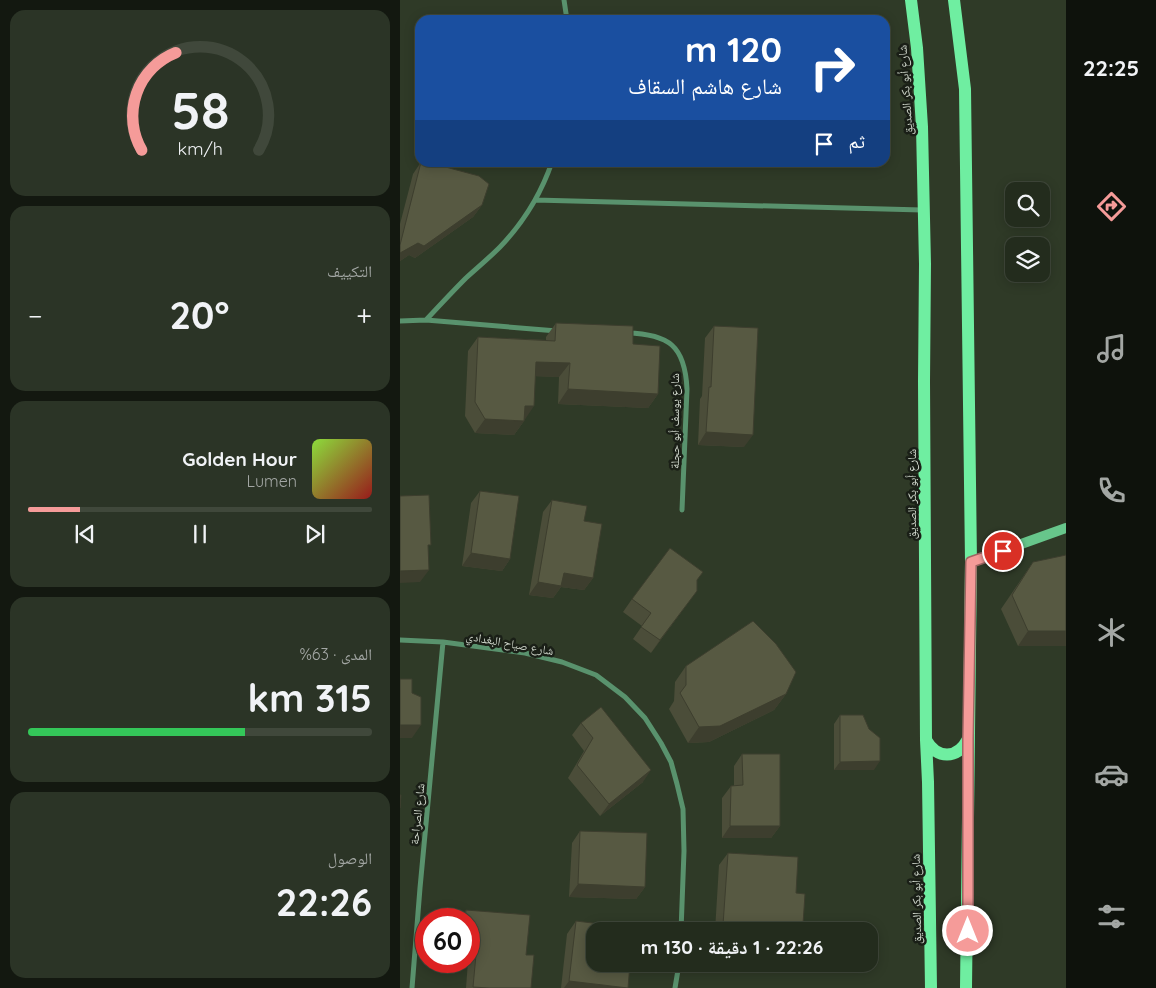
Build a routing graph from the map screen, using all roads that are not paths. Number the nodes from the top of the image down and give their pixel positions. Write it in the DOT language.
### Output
graph roads {
  1 [pos="564,0"];
  2 [pos="910,0"];
  3 [pos="954,0"];
  4 [pos="566,15"];
  5 [pos="550,167"];
  6 [pos="535,200"];
  7 [pos="924,210"];
  8 [pos="426,320"];
  9 [pos="400,321"];
  10 [pos="559,331"];
  11 [pos="617,333"];
  12 [pos="682,510"];
  13 [pos="1066,528"];
  14 [pos="971,562"];
  15 [pos="400,640"];
  16 [pos="443,642"];
  17 [pos="968,739"];
  18 [pos="926,740"];
  19 [pos="681,922"];
  20 [pos="678,972"];
  21 [pos="412,988"];
  22 [pos="675,988"];
  23 [pos="931,988"];
  24 [pos="966,988"];
  1 -- 4 [label="street"];
  2 -- 7 [label="main road, شارع أبو بكر الصديق"];
  3 -- 14 [label="main road"];
  5 -- 6 [label="street"];
  6 -- 7 [label="street"];
  6 -- 8 [label="street"];
  7 -- 18 [label="main road, شارع أبو بكر الصديق"];
  8 -- 9 [label="street"];
  8 -- 10 [label="street"];
  11 -- 12 [label="street, شارع يوسف أبو حجلة"];
  13 -- 14 [label="street"];
  14 -- 17 [label="main road"];
  15 -- 16 [label="street, شارع صياح البغدادي"];
  16 -- 19 [label="street, شارع صياح البغدادي"];
  16 -- 21 [label="street, شارع الصراحة"];
  17 -- 18 [label="main road"];
  17 -- 24 [label="main road"];
  18 -- 23 [label="main road, شارع أبو بكر الصديق"];
  20 -- 22 [label="street"];
}
